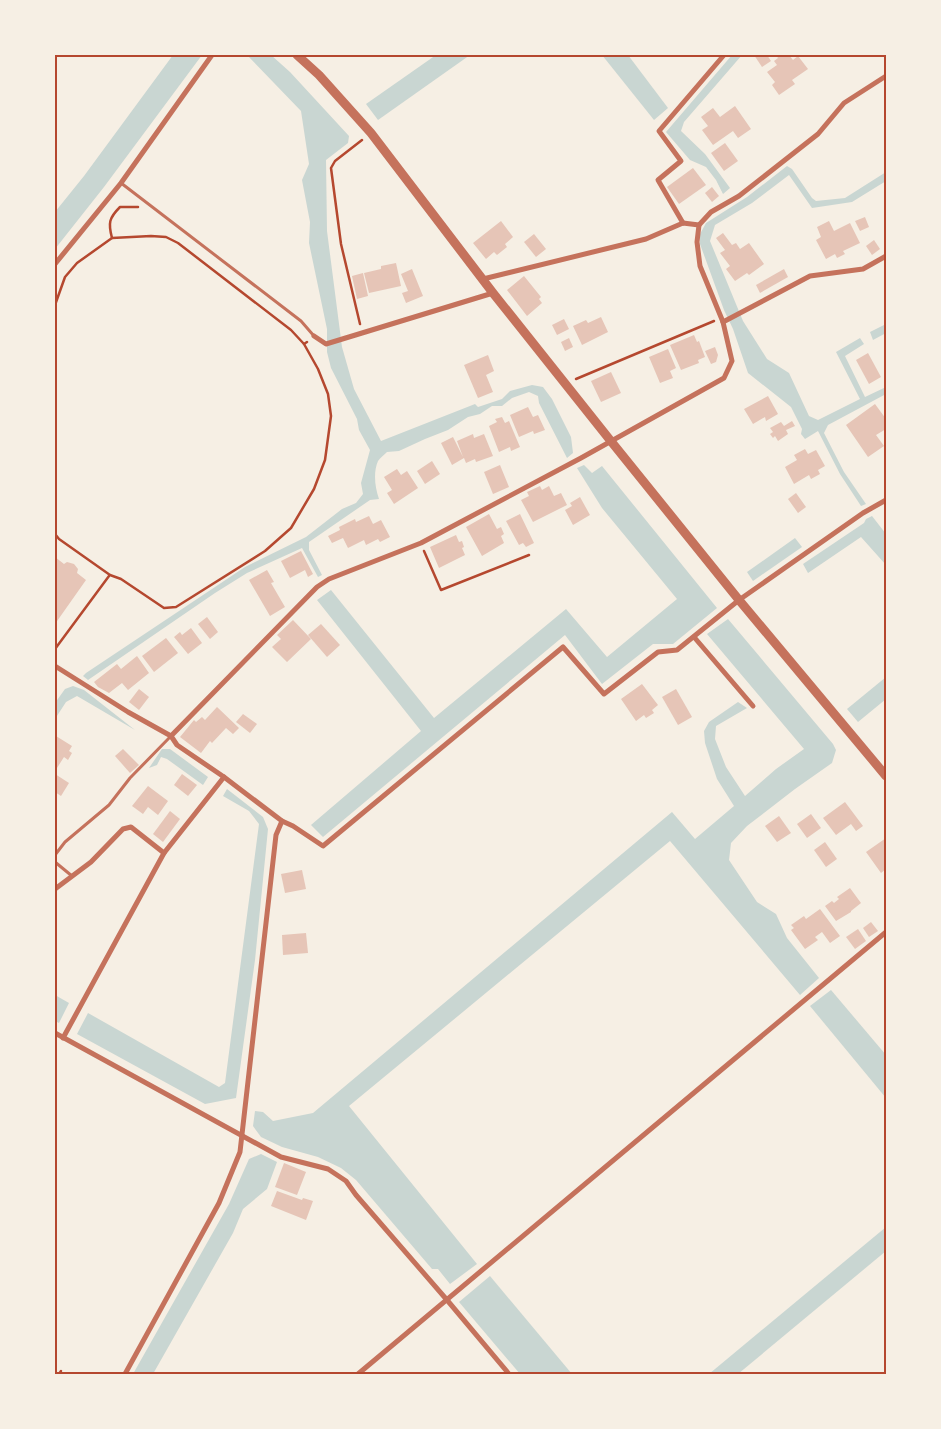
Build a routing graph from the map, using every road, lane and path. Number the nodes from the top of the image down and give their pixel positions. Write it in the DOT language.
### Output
graph roads {
  1 [pos="212,55"];
  2 [pos="297,55"];
  3 [pos="724,55"];
  4 [pos="886,76"];
  5 [pos="371,133"];
  6 [pos="121,183"];
  7 [pos="145,202"];
  8 [pos="683,223"];
  9 [pos="699,224"];
  10 [pos="112,238"];
  11 [pos="886,256"];
  12 [pos="55,264"];
  13 [pos="483,279"];
  14 [pos="493,293"];
  15 [pos="55,305"];
  16 [pos="725,321"];
  17 [pos="362,333"];
  18 [pos="314,336"];
  19 [pos="304,344"];
  20 [pos="565,384"];
  21 [pos="610,440"];
  22 [pos="886,500"];
  23 [pos="55,534"];
  24 [pos="59,539"];
  25 [pos="421,543"];
  26 [pos="55,544"];
  27 [pos="528,555"];
  28 [pos="110,576"];
  29 [pos="739,600"];
  30 [pos="694,637"];
  31 [pos="55,649"];
  32 [pos="55,666"];
  33 [pos="753,706"];
  34 [pos="171,736"];
  35 [pos="886,776"];
  36 [pos="224,778"];
  37 [pos="282,821"];
  38 [pos="164,853"];
  39 [pos="55,855"];
  40 [pos="55,862"];
  41 [pos="72,876"];
  42 [pos="55,889"];
  43 [pos="886,932"];
  44 [pos="55,1033"];
  45 [pos="63,1038"];
  46 [pos="243,1136"];
  47 [pos="447,1300"];
  48 [pos="125,1374"];
  49 [pos="358,1374"];
  50 [pos="509,1374"];
  1 -- 6 [label="street"];
  2 -- 5 [label="street"];
  3 -- 8 [label="street"];
  4 -- 9 [label="street"];
  5 -- 13 [label="street"];
  5 -- 17 [label="path"];
  6 -- 7 [label="lane"];
  6 -- 12 [label="street"];
  7 -- 10 [label="path"];
  7 -- 18 [label="lane"];
  8 -- 9 [label="street"];
  8 -- 13 [label="street"];
  9 -- 16 [label="street"];
  10 -- 15 [label="path"];
  10 -- 19 [label="path"];
  11 -- 16 [label="street"];
  13 -- 14 [label="street"];
  14 -- 17 [label="street"];
  14 -- 20 [label="street"];
  16 -- 20 [label="path"];
  16 -- 21 [label="street"];
  17 -- 18 [label="street"];
  18 -- 19 [label="path"];
  19 -- 28 [label="path"];
  20 -- 21 [label="street"];
  21 -- 25 [label="street"];
  21 -- 29 [label="street"];
  22 -- 29 [label="street"];
  23 -- 24 [label="path"];
  24 -- 26 [label="path"];
  24 -- 28 [label="path"];
  25 -- 27 [label="path"];
  25 -- 34 [label="street"];
  28 -- 31 [label="path"];
  29 -- 30 [label="street"];
  29 -- 35 [label="street"];
  30 -- 33 [label="street"];
  30 -- 37 [label="street"];
  32 -- 34 [label="street"];
  34 -- 36 [label="street"];
  34 -- 39 [label="lane"];
  36 -- 37 [label="street"];
  36 -- 38 [label="street"];
  37 -- 46 [label="street"];
  38 -- 41 [label="street"];
  38 -- 45 [label="street"];
  40 -- 41 [label="lane"];
  41 -- 42 [label="street"];
  43 -- 47 [label="street"];
  44 -- 45 [label="street"];
  45 -- 46 [label="street"];
  46 -- 47 [label="street"];
  46 -- 48 [label="street"];
  47 -- 49 [label="street"];
  47 -- 50 [label="street"];
}
